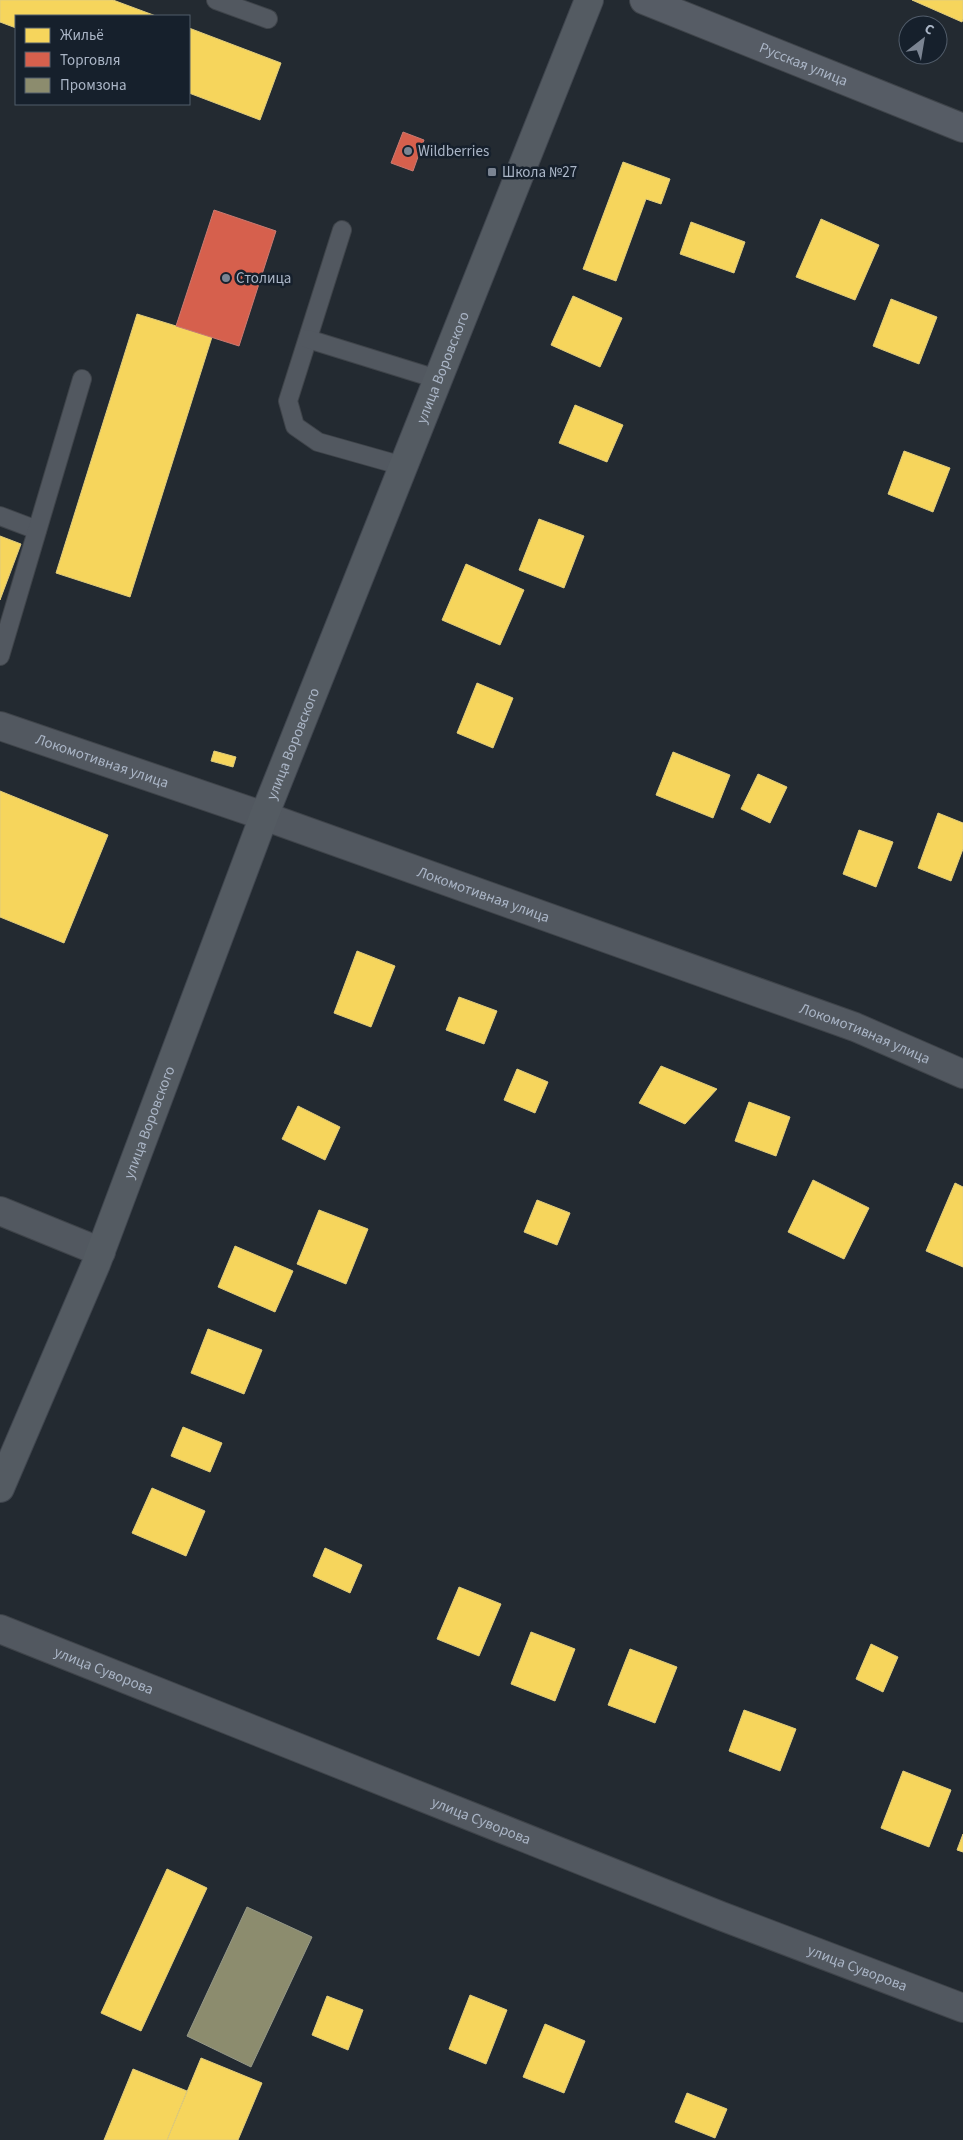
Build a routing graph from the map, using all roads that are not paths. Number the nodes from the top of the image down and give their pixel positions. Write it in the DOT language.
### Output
graph roads {
  1 [pos="216,0"];
  2 [pos="589,0"];
  3 [pos="644,0"];
  4 [pos="268,19"];
  5 [pos="963,128"];
  6 [pos="342,230"];
  7 [pos="308,339"];
  8 [pos="82,379"];
  9 [pos="437,379"];
  10 [pos="403,466"];
  11 [pos="0,516"];
  12 [pos="37,530"];
  13 [pos="0,656"];
  14 [pos="0,726"];
  15 [pos="264,816"];
  16 [pos="963,1074"];
  17 [pos="0,1211"];
  18 [pos="101,1252"];
  19 [pos="0,1488"];
  20 [pos="0,1629"];
  21 [pos="963,2008"];
  1 -- 4 [label="lane"];
  2 -- 9 [label="main road, улица Воровского"];
  3 -- 5 [label="street, Русская улица"];
  6 -- 7 [label="lane"];
  7 -- 9 [label="lane"];
  7 -- 10 [label="lane"];
  8 -- 12 [label="lane"];
  9 -- 10 [label="main road, улица Воровского"];
  10 -- 15 [label="main road, улица Воровского"];
  11 -- 12 [label="lane"];
  12 -- 13 [label="lane"];
  14 -- 15 [label="street, Локомотивная улица"];
  15 -- 16 [label="street, Локомотивная улица"];
  15 -- 18 [label="main road, улица Воровского"];
  17 -- 18 [label="street"];
  18 -- 19 [label="main road, улица Воровского"];
  20 -- 21 [label="street, улица Суворова"];
}
